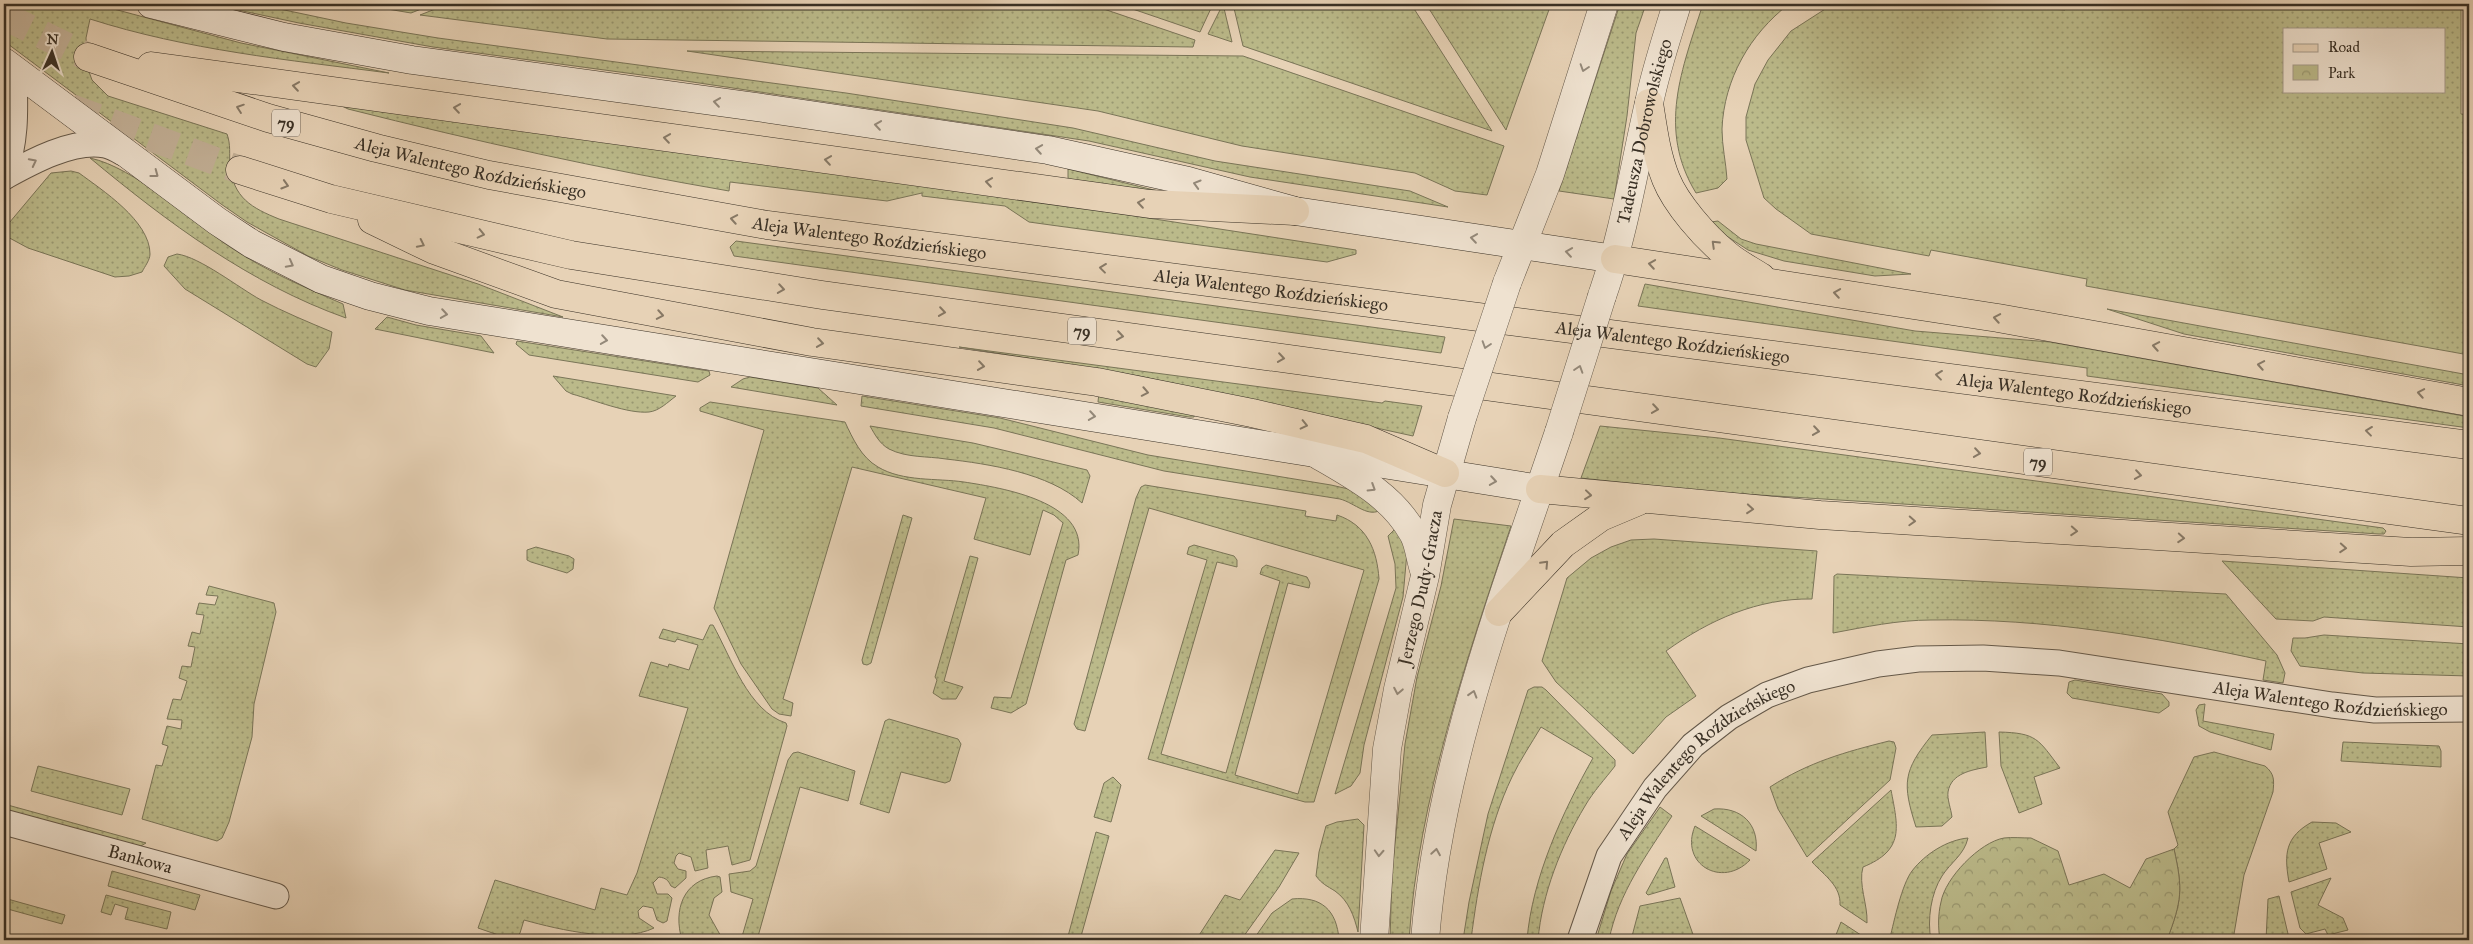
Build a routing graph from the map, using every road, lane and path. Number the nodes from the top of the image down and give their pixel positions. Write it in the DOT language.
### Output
graph roads {
  1 [pos="151,4"];
  2 [pos="1604,4"];
  3 [pos="1677,4"];
  4 [pos="9,65"];
  5 [pos="1649,103"];
  6 [pos="130,156"];
  7 [pos="240,170"];
  8 [pos="4,177"];
  9 [pos="331,199"];
  10 [pos="1295,212"];
  11 [pos="1522,245"];
  12 [pos="1615,259"];
  13 [pos="1769,282"];
  14 [pos="2469,402"];
  15 [pos="2469,445"];
  16 [pos="1315,453"];
  17 [pos="1445,473"];
  18 [pos="1540,489"];
  19 [pos="1641,500"];
  20 [pos="2469,521"];
  21 [pos="2469,551"];
  22 [pos="1425,576"];
  23 [pos="1499,612"];
  24 [pos="2469,709"];
  25 [pos="4,822"];
  26 [pos="276,896"];
  27 [pos="1374,940"];
  28 [pos="1425,940"];
  29 [pos="1580,940"];
  10 -- 1 [label="main road, one-way"];
  2 -- 11 [label="main road, one-way"];
  3 -- 5 [label="main road, Tadeusza Dobrowolskiego"];
  4 -- 6 [label="main road"];
  4 -- 8 [label="street"];
  5 -- 12 [label="main road, Tadeusza Dobrowolskiego"];
  13 -- 5 [label="main road, one-way"];
  8 -- 6 [label="street, one-way"];
  6 -- 16 [label="main road, one-way"];
  7 -- 9 [label="main road, 79, one-way"];
  9 -- 17 [label="main road, one-way"];
  9 -- 20 [label="main road, 79, one-way"];
  11 -- 10 [label="main road, one-way"];
  10 -- 15 [label="main road, Aleja Walentego Roździeńskiego / 79"];
  12 -- 11 [label="main road, one-way"];
  11 -- 17 [label="main road, Jerzego Dudy-Gracza, one-way, bridge"];
  13 -- 12 [label="main road, one-way"];
  18 -- 12 [label="main road, one-way, bridge"];
  14 -- 13 [label="main road, one-way"];
  16 -- 17 [label="main road"];
  16 -- 22 [label="main road, one-way"];
  17 -- 18 [label="main road, one-way"];
  17 -- 22 [label="main road, Jerzego Dudy-Gracza"];
  18 -- 19 [label="main road, one-way"];
  18 -- 23 [label="main road"];
  19 -- 21 [label="main road, one-way"];
  23 -- 19 [label="main road, one-way"];
  22 -- 27 [label="main road, Jerzego Dudy-Gracza, one-way"];
  28 -- 23 [label="main road, one-way"];
  24 -- 29 [label="street, Aleja Walentego Roździeńskiego"];
  25 -- 26 [label="street, Bankowa"];
}
